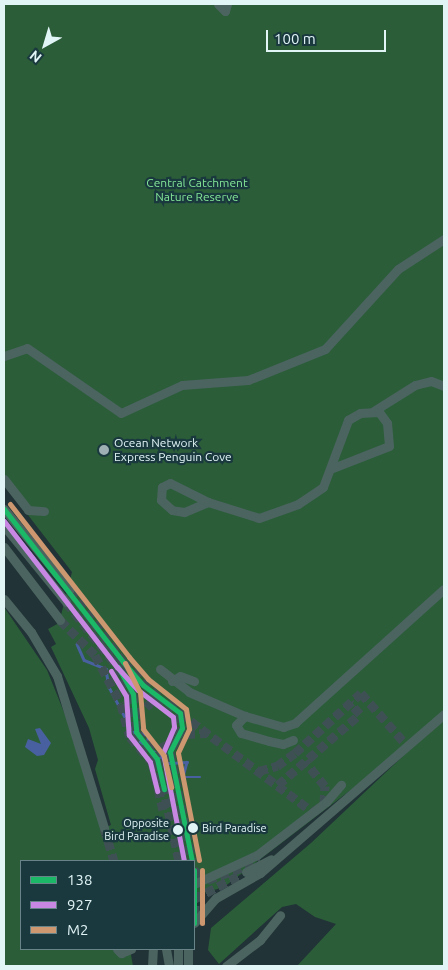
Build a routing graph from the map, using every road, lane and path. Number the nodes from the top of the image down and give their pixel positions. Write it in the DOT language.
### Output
graph roads {
  1 [pos="218,4"];
  2 [pos="226,4"];
  3 [pos="444,239"];
  4 [pos="4,356"];
  5 [pos="444,386"];
  6 [pos="372,412"];
  7 [pos="333,468"];
  8 [pos="4,479"];
  9 [pos="208,502"];
  10 [pos="4,509"];
  11 [pos="44,511"];
  12 [pos="4,526"];
  13 [pos="4,547"];
  14 [pos="444,589"];
  15 [pos="70,590"];
  16 [pos="4,599"];
  17 [pos="66,602"];
  18 [pos="60,620"];
  19 [pos="160,669"];
  20 [pos="172,681"];
  21 [pos="194,681"];
  22 [pos="444,714"];
  23 [pos="245,716"];
  24 [pos="293,740"];
  25 [pos="341,785"];
  26 [pos="104,828"];
  27 [pos="280,855"];
  28 [pos="260,860"];
  29 [pos="246,872"];
  30 [pos="195,884"];
  31 [pos="280,915"];
  32 [pos="195,920"];
  33 [pos="153,950"];
  34 [pos="166,950"];
  35 [pos="178,950"];
  36 [pos="188,950"];
  37 [pos="152,966"];
  38 [pos="169,966"];
  39 [pos="178,966"];
  40 [pos="188,966"];
  41 [pos="226,966"];
  1 -- 2 [label="street"];
  3 -- 4 [label="street"];
  5 -- 6 [label="street"];
  6 -- 7 [label="street"];
  6 -- 7 [label="street"];
  7 -- 9 [label="street"];
  8 -- 11 [label="street"];
  9 -- 9 [label="street"];
  10 -- 15 [label="street"];
  12 -- 17 [label="street"];
  13 -- 18 [label="street"];
  14 -- 23 [label="street"];
  16 -- 26 [label="street"];
  19 -- 20 [label="street"];
  20 -- 21 [label="street"];
  20 -- 23 [label="street"];
  22 -- 27 [label="street"];
  23 -- 24 [label="street"];
  25 -- 30 [label="street"];
  27 -- 28 [label="street"];
  27 -- 29 [label="street"];
  27 -- 32 [label="street"];
  31 -- 41 [label="street"];
  33 -- 37 [label="street"];
  34 -- 38 [label="street"];
  35 -- 39 [label="street"];
  36 -- 40 [label="street"];
}
